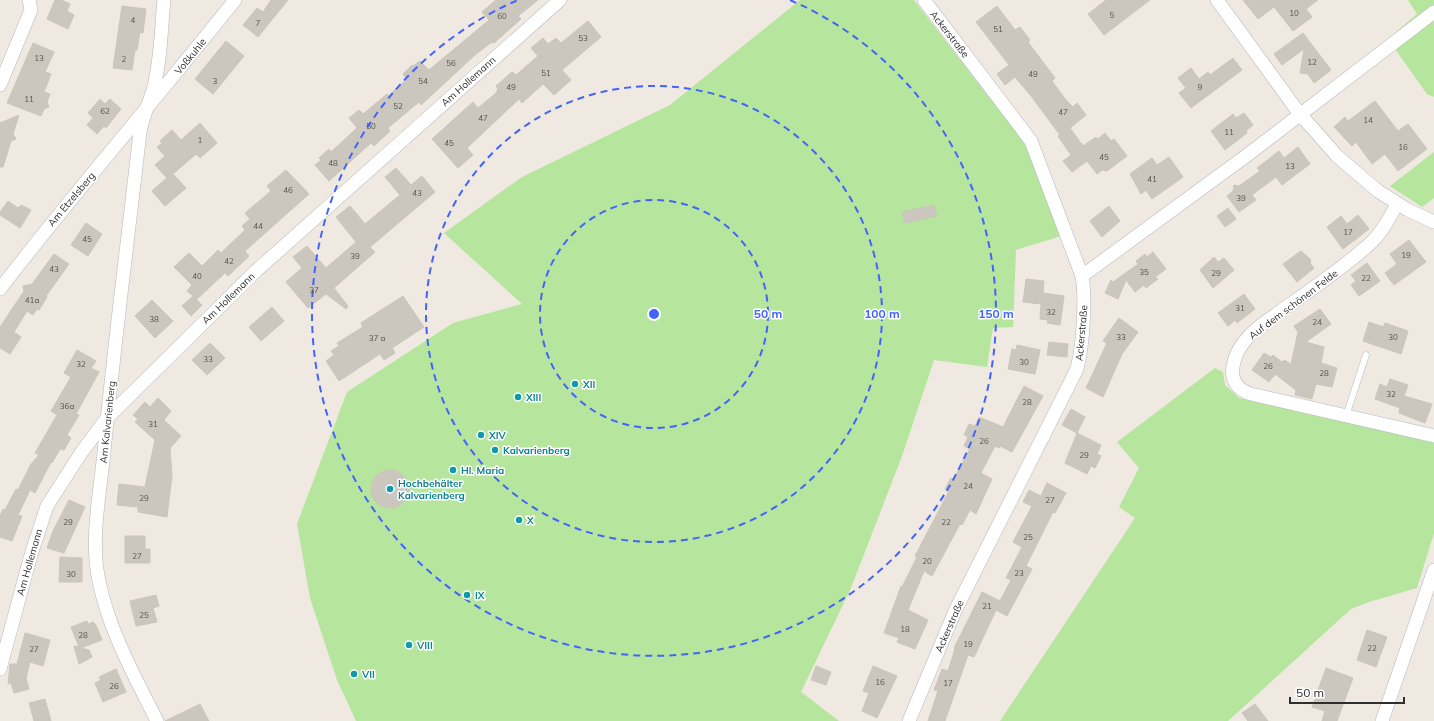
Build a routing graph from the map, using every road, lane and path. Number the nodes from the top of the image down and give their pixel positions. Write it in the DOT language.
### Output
graph roads {
  1 [pos="28,0"];
  2 [pos="164,0"];
  3 [pos="235,0"];
  4 [pos="560,0"];
  5 [pos="924,0"];
  6 [pos="1217,0"];
  7 [pos="1434,12"];
  8 [pos="0,85"];
  9 [pos="144,112"];
  10 [pos="1300,113"];
  11 [pos="1397,204"];
  12 [pos="1434,222"];
  13 [pos="1082,276"];
  14 [pos="0,289"];
  15 [pos="1366,355"];
  16 [pos="1346,416"];
  17 [pos="107,418"];
  18 [pos="1434,436"];
  19 [pos="1434,570"];
  20 [pos="0,669"];
  21 [pos="158,721"];
  22 [pos="908,721"];
  23 [pos="1382,721"];
  1 -- 8 [label="street"];
  2 -- 9 [label="street"];
  3 -- 9 [label="street, Voßkuhle"];
  4 -- 17 [label="street, Am Hollemann"];
  5 -- 13 [label="street, Ackerstraße"];
  6 -- 10 [label="street"];
  7 -- 10 [label="street"];
  9 -- 14 [label="street, Am Etzelsberg"];
  9 -- 17 [label="street, Am Kalvarienberg"];
  10 -- 11 [label="street"];
  10 -- 13 [label="street"];
  11 -- 12 [label="street"];
  11 -- 16 [label="street, Auf dem schönen Felde"];
  13 -- 22 [label="street, Ackerstraße"];
  15 -- 16 [label="lane"];
  16 -- 18 [label="street, Auf dem schönen Felde"];
  17 -- 20 [label="street, Am Hollemann"];
  17 -- 21 [label="street, Am Kalvarienberg"];
  19 -- 23 [label="street"];
}
